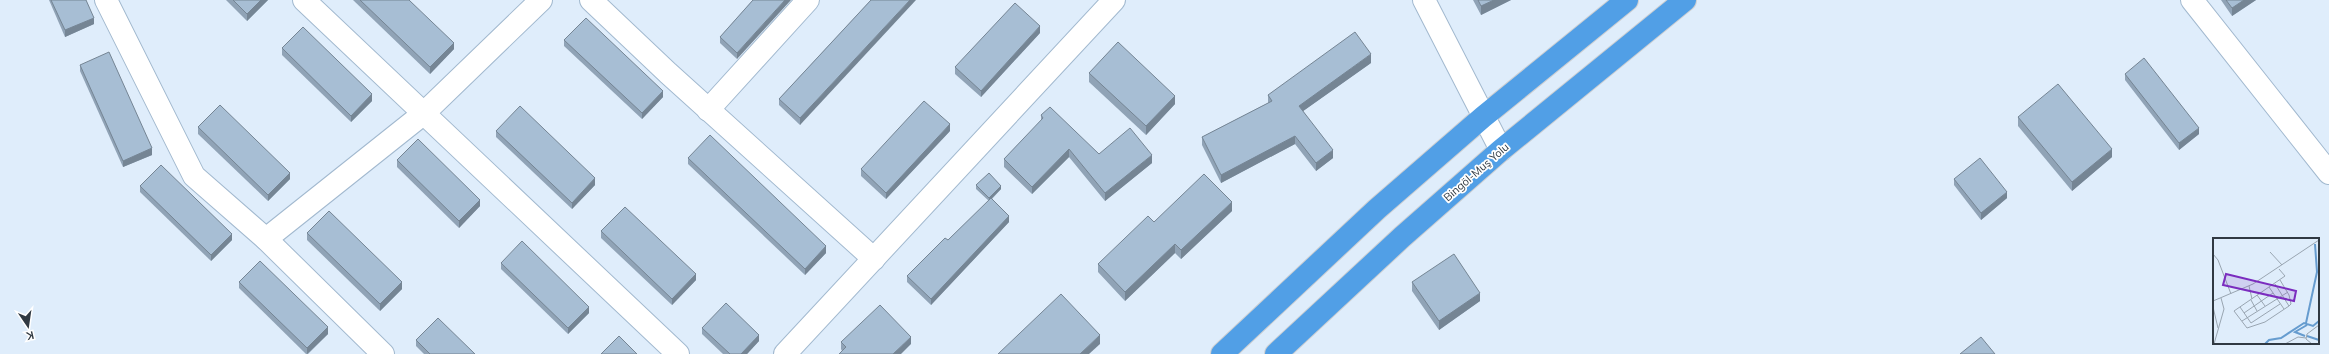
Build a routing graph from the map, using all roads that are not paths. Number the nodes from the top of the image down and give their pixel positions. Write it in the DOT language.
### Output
graph roads {
  1 [pos="106,0"];
  2 [pos="304,0"];
  3 [pos="541,0"];
  4 [pos="591,0"];
  5 [pos="808,0"];
  6 [pos="1114,0"];
  7 [pos="1424,0"];
  8 [pos="1627,0"];
  9 [pos="1685,0"];
  10 [pos="2192,0"];
  11 [pos="708,110"];
  12 [pos="423,114"];
  13 [pos="1483,117"];
  14 [pos="1501,150"];
  15 [pos="2329,173"];
  16 [pos="266,239"];
  17 [pos="874,259"];
  18 [pos="383,354"];
  19 [pos="678,354"];
  20 [pos="784,354"];
  21 [pos="1222,354"];
  22 [pos="1276,354"];
  1 -- 16 [label="street"];
  2 -- 12 [label="street"];
  3 -- 12 [label="street"];
  4 -- 11 [label="street"];
  5 -- 11 [label="street"];
  6 -- 17 [label="street"];
  7 -- 13 [label="street"];
  8 -- 13 [label="highway"];
  9 -- 14 [label="highway, Bingöl-Muş Yolu"];
  10 -- 15 [label="street"];
  11 -- 17 [label="street"];
  12 -- 16 [label="street"];
  12 -- 19 [label="street"];
  13 -- 14 [label="street"];
  13 -- 21 [label="highway"];
  14 -- 22 [label="highway, Bingöl-Muş Yolu"];
  16 -- 18 [label="street"];
  17 -- 20 [label="street"];
}
